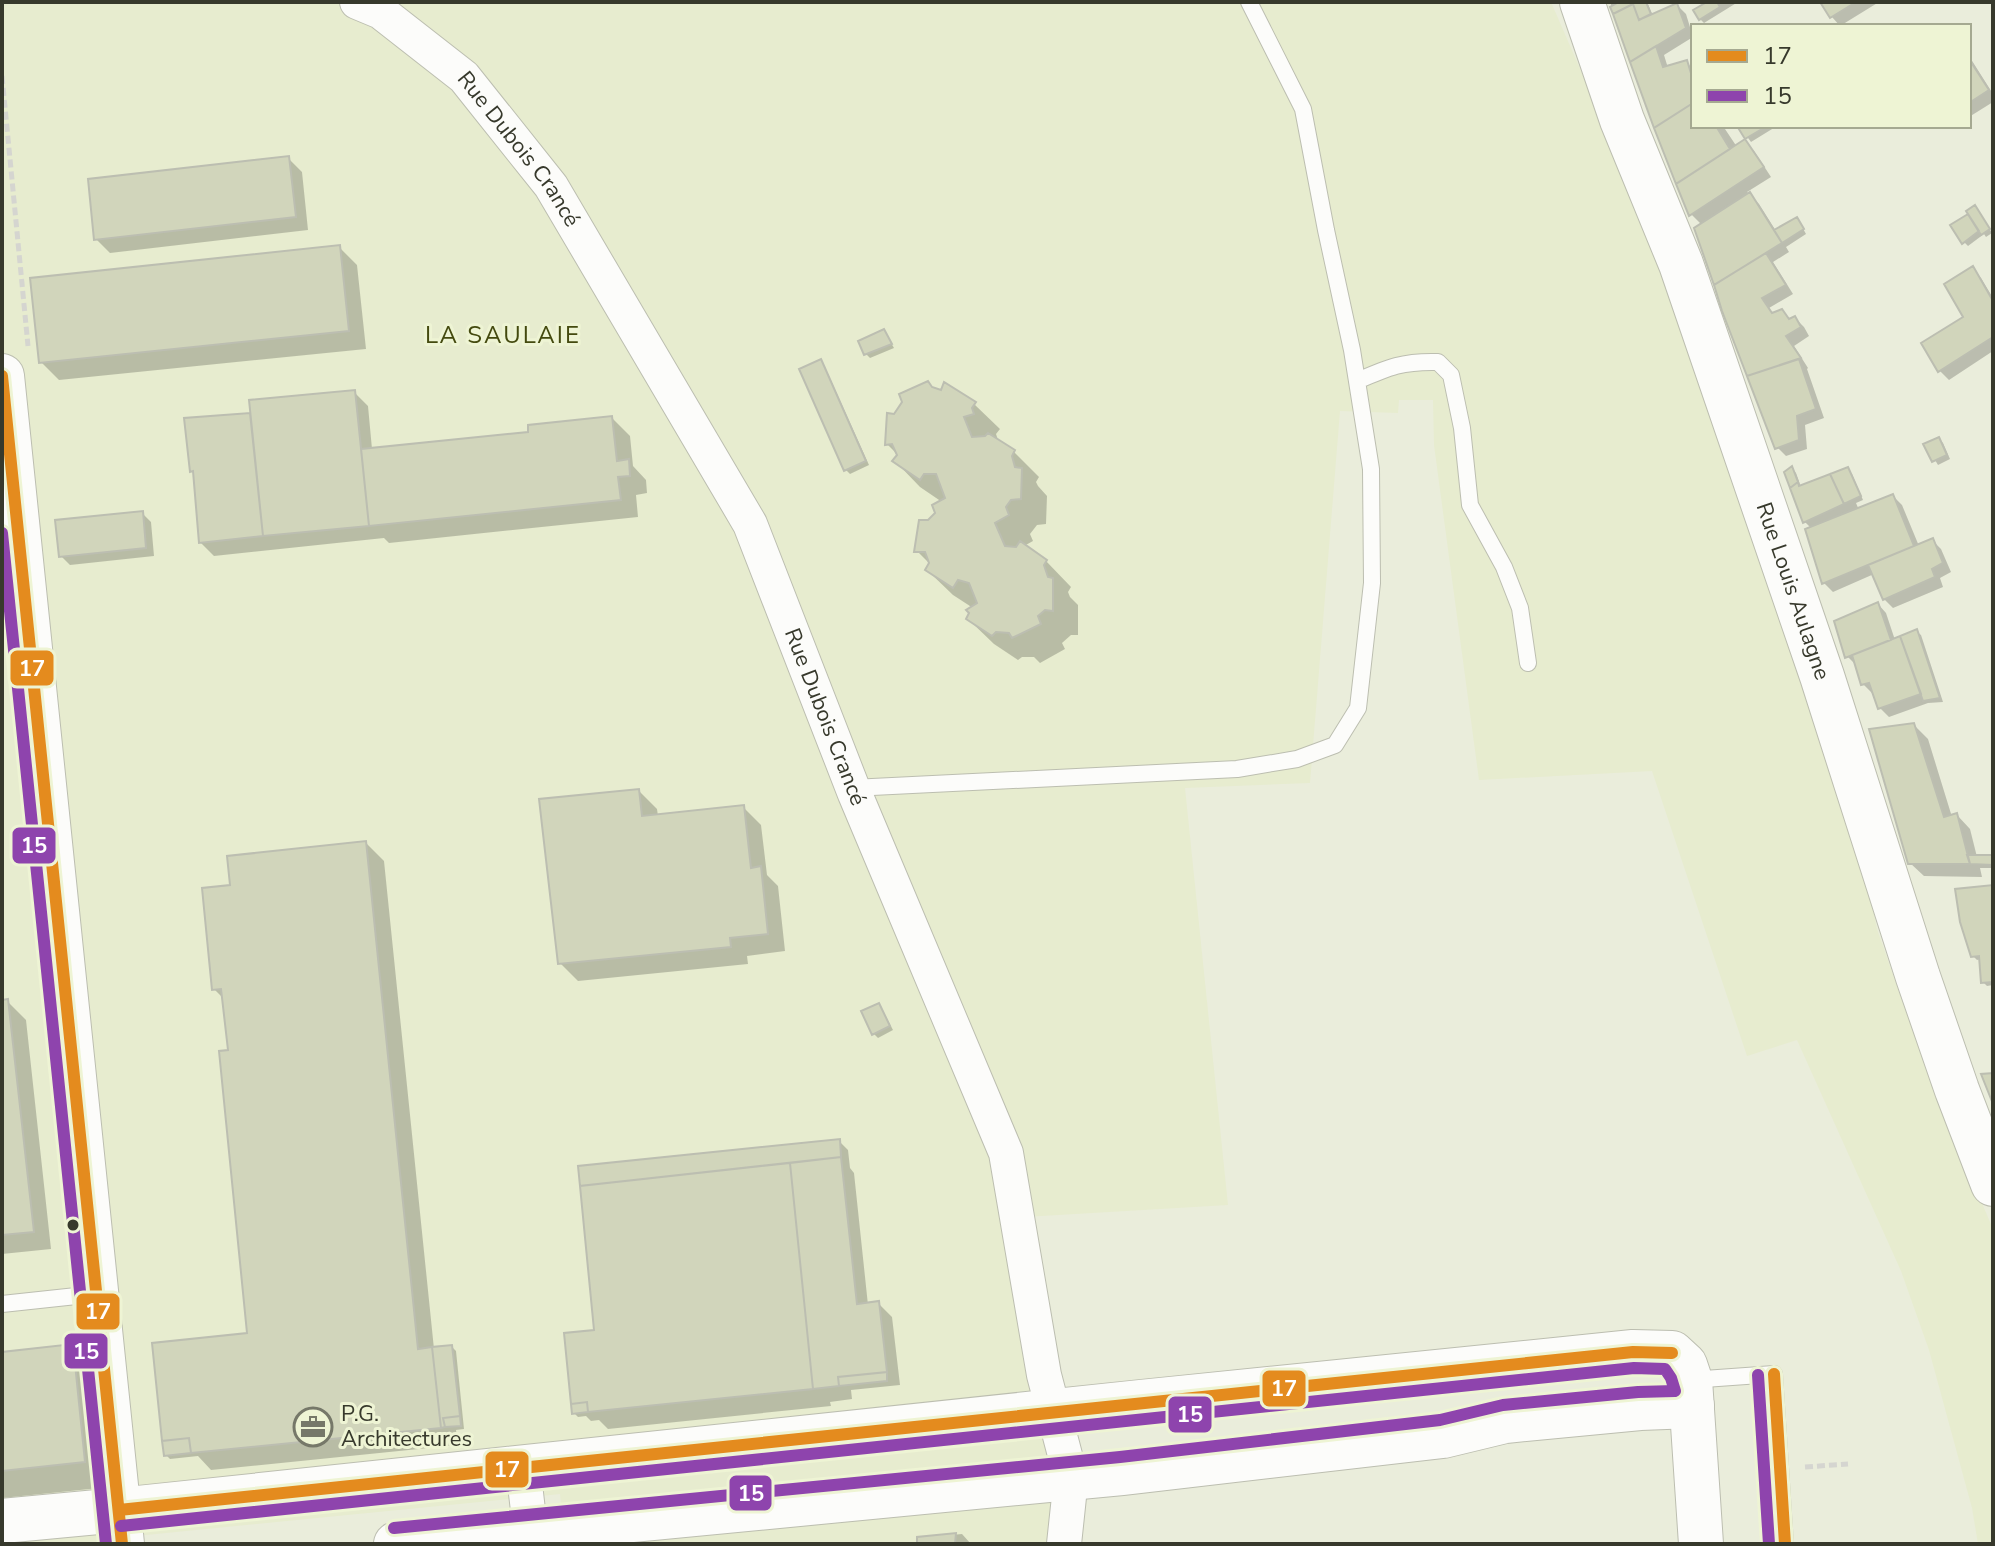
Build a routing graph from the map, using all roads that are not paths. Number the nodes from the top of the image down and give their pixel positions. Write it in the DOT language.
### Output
graph roads {
  1 [pos="357,2"];
  2 [pos="1249,2"];
  3 [pos="1582,2"];
  4 [pos="2,376"];
  5 [pos="1357,381"];
  6 [pos="1528,663"];
  7 [pos="852,788"];
  8 [pos="1993,1184"];
  9 [pos="97,1294"];
  10 [pos="2,1304"];
  11 [pos="1685,1379"];
  12 [pos="1053,1412"];
  13 [pos="523,1468"];
  14 [pos="1071,1478"];
  15 [pos="2,1521"];
  16 [pos="121,1527"];
  17 [pos="531,1537"];
  18 [pos="396,1544"];
  19 [pos="1064,1544"];
  20 [pos="1701,1544"];
  21 [pos="1785,1544"];
  1 -- 7 [label="street, Rue Dubois Crancé"];
  2 -- 5 [label="lane"];
  3 -- 8 [label="main road, Rue Louis Aulagne"];
  4 -- 9 [label="main road"];
  5 -- 6 [label="lane"];
  5 -- 7 [label="lane"];
  7 -- 12 [label="street, Rue Dubois Crancé"];
  9 -- 10 [label="lane"];
  9 -- 16 [label="main road"];
  11 -- 12 [label="main road"];
  11 -- 14 [label="main road"];
  11 -- 20 [label="main road"];
  11 -- 21 [label="lane"];
  12 -- 13 [label="main road"];
  12 -- 14 [label="street, Rue Dubois Crancé"];
  13 -- 16 [label="main road"];
  13 -- 17 [label="street"];
  14 -- 17 [label="main road"];
  14 -- 19 [label="street, Rue Dubois Crancé"];
  15 -- 16 [label="main road"];
  17 -- 18 [label="main road"];
}
